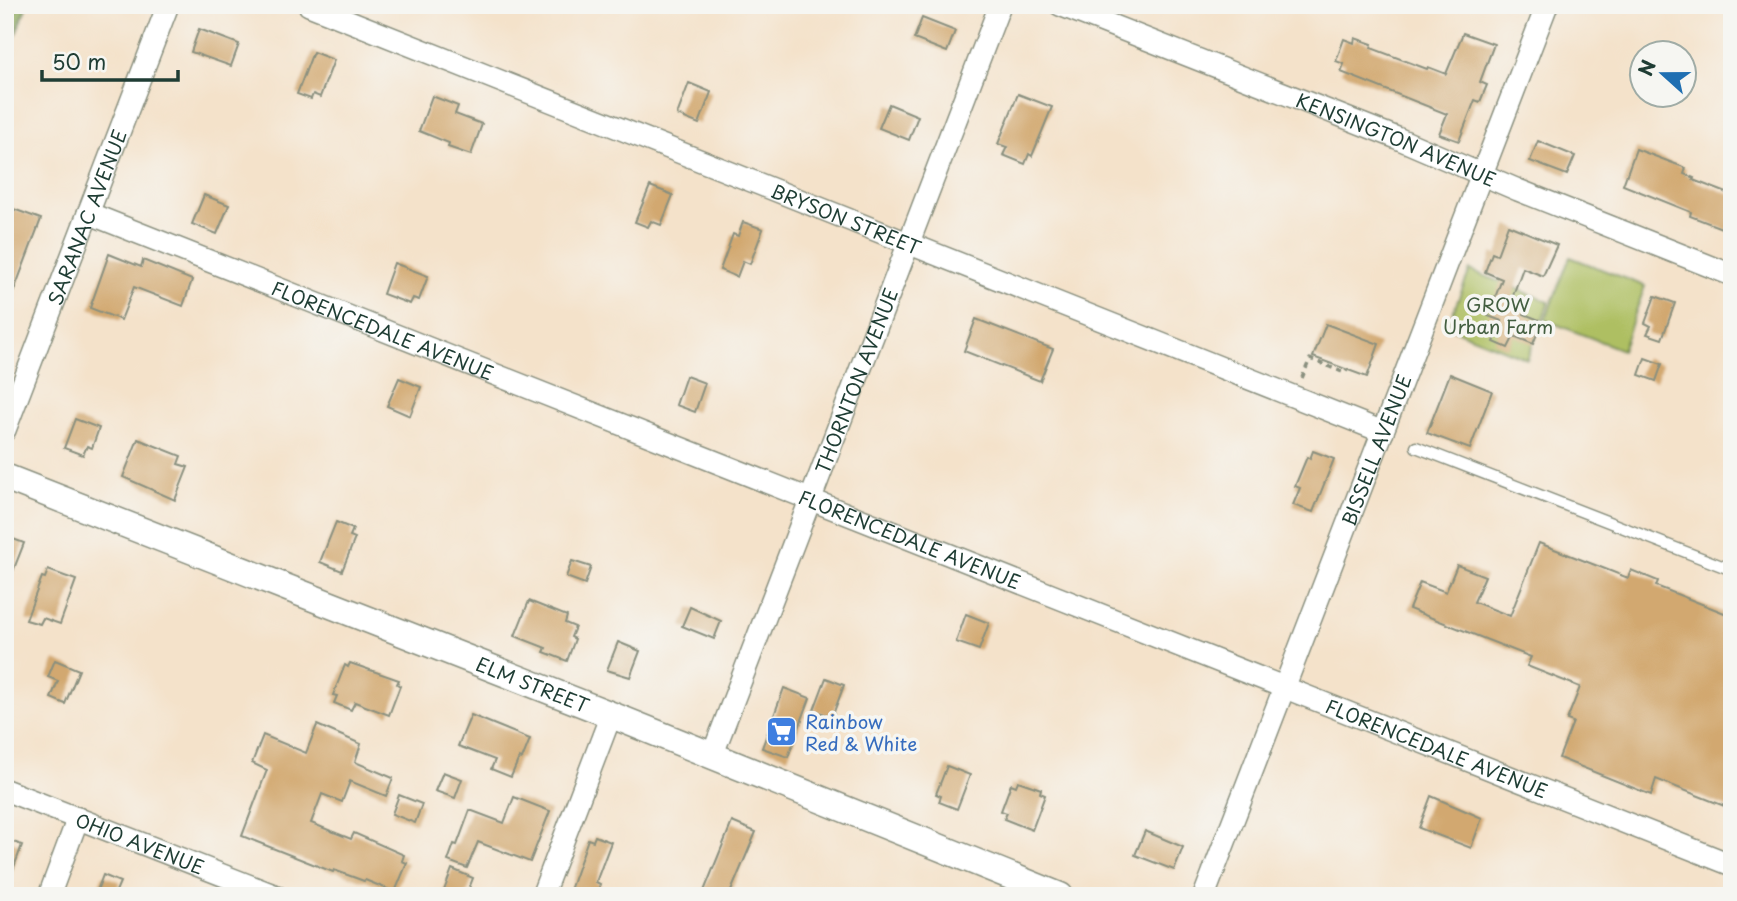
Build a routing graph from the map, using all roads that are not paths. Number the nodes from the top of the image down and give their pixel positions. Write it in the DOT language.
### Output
graph roads {
  1 [pos="168,5"];
  2 [pos="309,5"];
  3 [pos="1000,5"];
  4 [pos="1060,5"];
  5 [pos="1547,5"];
  6 [pos="1482,174"];
  7 [pos="88,213"];
  8 [pos="909,243"];
  9 [pos="1732,275"];
  10 [pos="5,430"];
  11 [pos="1383,432"];
  12 [pos="1416,447"];
  13 [pos="5,477"];
  14 [pos="811,499"];
  15 [pos="1732,570"];
  16 [pos="1284,688"];
  17 [pos="611,715"];
  18 [pos="712,756"];
  19 [pos="5,790"];
  20 [pos="78,818"];
  21 [pos="1732,865"];
  22 [pos="49,896"];
  23 [pos="276,896"];
  24 [pos="542,896"];
  25 [pos="1060,896"];
  26 [pos="1204,896"];
  1 -- 7 [label="street, SARANAC AVENUE"];
  2 -- 8 [label="street, BRYSON STREET"];
  3 -- 8 [label="street, THORNTON AVENUE"];
  4 -- 6 [label="street, KENSINGTON AVENUE"];
  5 -- 6 [label="street, BISSELL AVENUE"];
  6 -- 9 [label="street, KENSINGTON AVENUE"];
  6 -- 11 [label="street, BISSELL AVENUE"];
  7 -- 10 [label="street, SARANAC AVENUE"];
  7 -- 14 [label="street, FLORENCEDALE AVENUE"];
  8 -- 11 [label="street, BRYSON STREET"];
  8 -- 14 [label="street, THORNTON AVENUE"];
  11 -- 16 [label="street, BISSELL AVENUE"];
  12 -- 15 [label="lane"];
  13 -- 17 [label="street, ELM STREET"];
  14 -- 16 [label="street, FLORENCEDALE AVENUE"];
  14 -- 18 [label="street, THORNTON AVENUE"];
  16 -- 21 [label="street, FLORENCEDALE AVENUE"];
  16 -- 26 [label="street, BISSELL AVENUE"];
  17 -- 18 [label="street, ELM STREET"];
  17 -- 24 [label="street"];
  18 -- 25 [label="street, ELM STREET"];
  19 -- 20 [label="street, OHIO AVENUE"];
  20 -- 22 [label="street"];
  20 -- 23 [label="street, OHIO AVENUE"];
}
